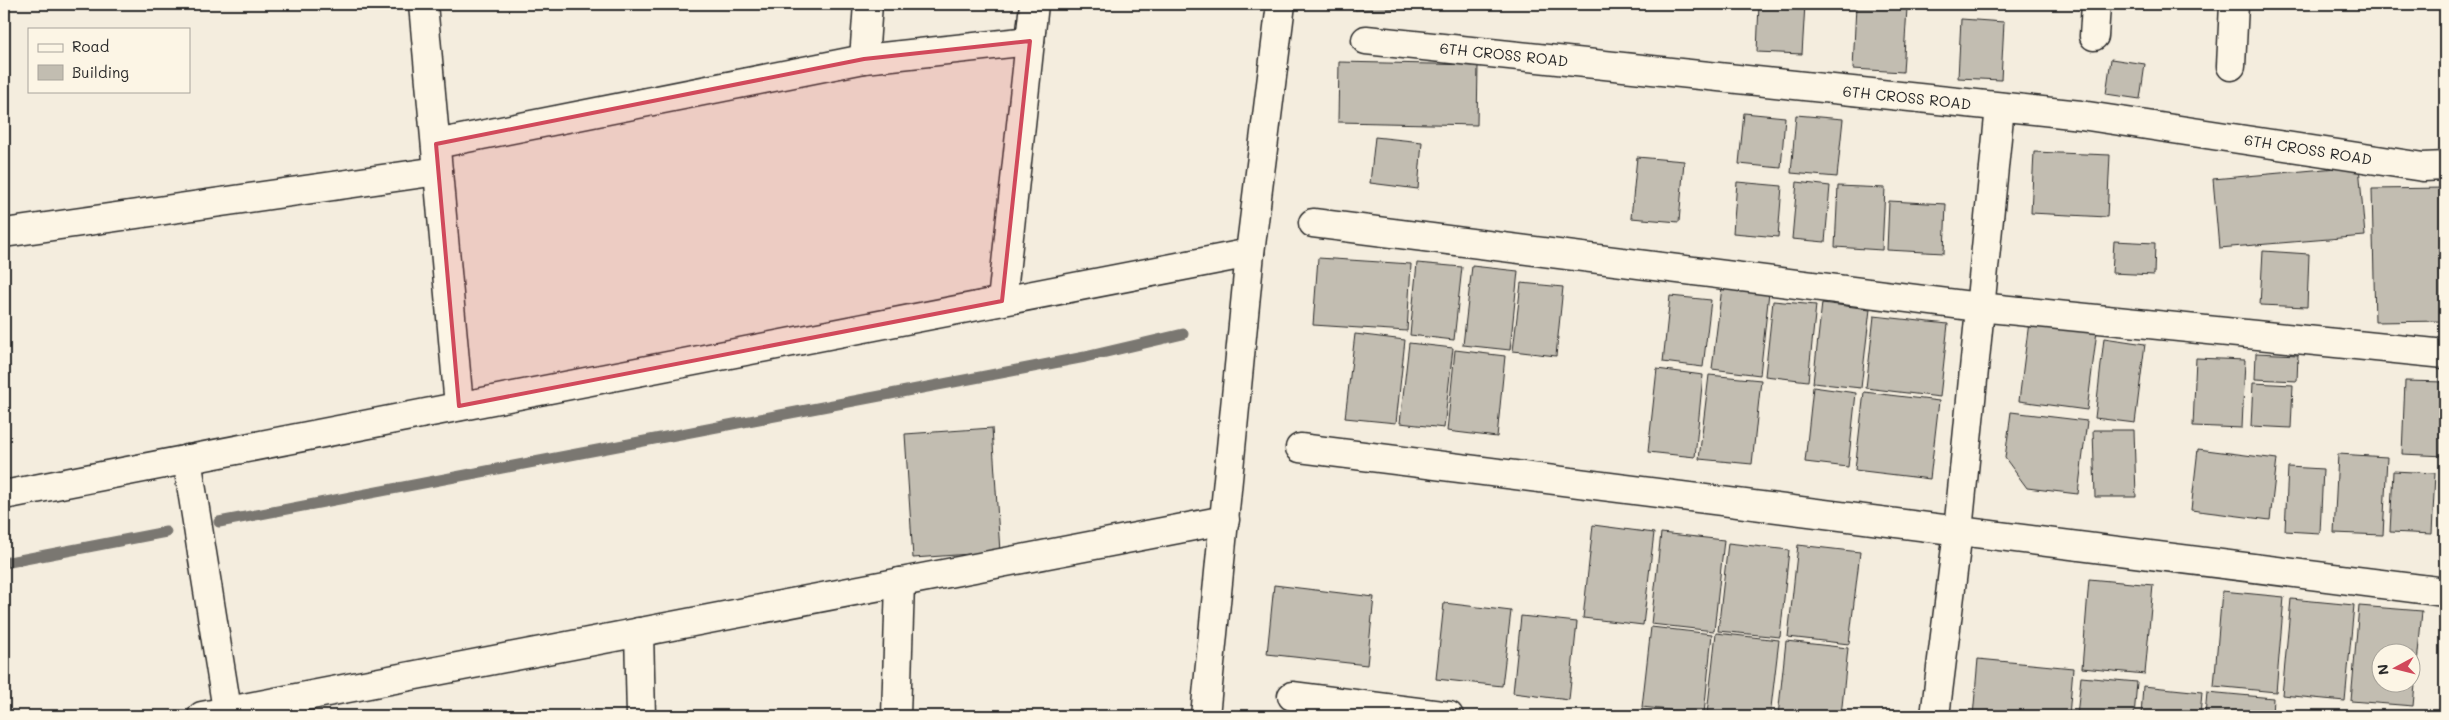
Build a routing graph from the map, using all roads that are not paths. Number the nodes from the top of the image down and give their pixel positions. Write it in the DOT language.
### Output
graph roads {
  1 [pos="423,4"];
  2 [pos="868,4"];
  3 [pos="1034,4"];
  4 [pos="1281,4"];
  5 [pos="2096,4"];
  6 [pos="2234,4"];
  7 [pos="2094,36"];
  8 [pos="1366,40"];
  9 [pos="1030,41"];
  10 [pos="864,59"];
  11 [pos="2230,66"];
  12 [pos="2000,107"];
  13 [pos="437,157"];
  14 [pos="2445,166"];
  15 [pos="1313,223"];
  16 [pos="4,233"];
  17 [pos="1250,253"];
  18 [pos="1002,301"];
  19 [pos="1979,307"];
  20 [pos="2445,354"];
  21 [pos="458,406"];
  22 [pos="1300,448"];
  23 [pos="187,459"];
  24 [pos="4,495"];
  25 [pos="1225,520"];
  26 [pos="1958,531"];
  27 [pos="900,582"];
  28 [pos="2445,592"];
  29 [pos="639,632"];
  30 [pos="1292,696"];
  31 [pos="219,715"];
  32 [pos="641,716"];
  33 [pos="896,716"];
  34 [pos="1205,716"];
  35 [pos="1449,716"];
  36 [pos="1935,716"];
  1 -- 13 [label="street"];
  2 -- 10 [label="street"];
  3 -- 9 [label="street"];
  4 -- 17 [label="street"];
  5 -- 7 [label="street"];
  6 -- 11 [label="street"];
  8 -- 12 [label="street, 6TH CROSS ROAD"];
  9 -- 10 [label="street"];
  9 -- 18 [label="street"];
  10 -- 13 [label="street"];
  12 -- 14 [label="street, 6TH CROSS ROAD"];
  12 -- 19 [label="street"];
  13 -- 16 [label="street"];
  13 -- 21 [label="street"];
  15 -- 19 [label="street"];
  17 -- 18 [label="street"];
  17 -- 25 [label="street"];
  18 -- 21 [label="street"];
  19 -- 20 [label="street"];
  19 -- 26 [label="street"];
  21 -- 23 [label="street"];
  22 -- 26 [label="street"];
  23 -- 24 [label="street"];
  23 -- 31 [label="street"];
  25 -- 27 [label="street"];
  25 -- 34 [label="street"];
  26 -- 28 [label="street"];
  26 -- 36 [label="street"];
  27 -- 29 [label="street"];
  27 -- 33 [label="street"];
  29 -- 31 [label="street"];
  29 -- 32 [label="street"];
  30 -- 35 [label="street"];
}
